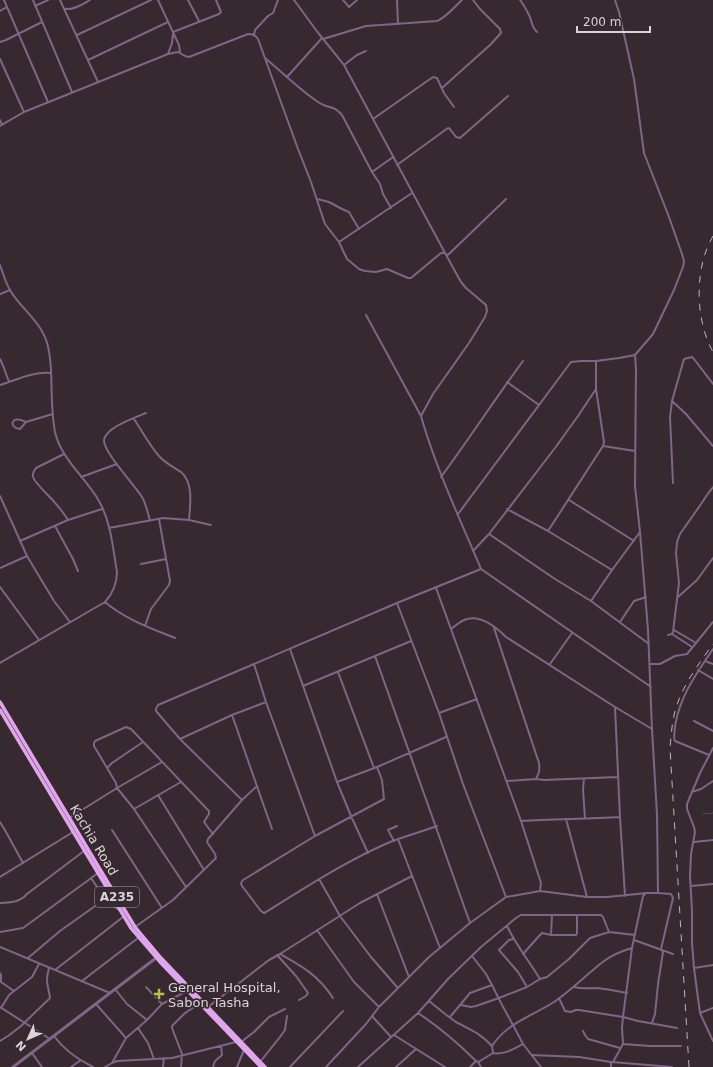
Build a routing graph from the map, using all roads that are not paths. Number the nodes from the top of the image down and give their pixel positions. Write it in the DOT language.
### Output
graph roads {
  1 [pos="4,0"];
  2 [pos="32,0"];
  3 [pos="48,0"];
  4 [pos="60,0"];
  5 [pos="90,0"];
  6 [pos="151,0"];
  7 [pos="158,0"];
  8 [pos="188,0"];
  9 [pos="216,0"];
  10 [pos="278,0"];
  11 [pos="294,0"];
  12 [pos="343,0"];
  13 [pos="357,0"];
  14 [pos="397,0"];
  15 [pos="460,0"];
  16 [pos="473,0"];
  17 [pos="520,0"];
  18 [pos="615,0"];
  19 [pos="35,6"];
  20 [pos="7,7"];
  21 [pos="65,9"];
  22 [pos="0,11"];
  23 [pos="199,21"];
  24 [pos="42,22"];
  25 [pos="168,22"];
  26 [pos="398,24"];
  27 [pos="255,30"];
  28 [pos="173,32"];
  29 [pos="537,32"];
  30 [pos="19,33"];
  31 [pos="77,35"];
  32 [pos="254,35"];
  33 [pos="323,38"];
  34 [pos="0,42"];
  35 [pos="366,51"];
  36 [pos="180,52"];
  37 [pos="168,54"];
  38 [pos="0,58"];
  39 [pos="265,58"];
  40 [pos="88,60"];
  41 [pos="344,65"];
  42 [pos="287,77"];
  43 [pos="98,82"];
  44 [pos="442,88"];
  45 [pos="72,92"];
  46 [pos="508,96"];
  47 [pos="48,102"];
  48 [pos="454,106"];
  49 [pos="24,112"];
  50 [pos="373,119"];
  51 [pos="0,120"];
  52 [pos="1,125"];
  53 [pos="393,157"];
  54 [pos="397,164"];
  55 [pos="372,172"];
  56 [pos="412,193"];
  57 [pos="317,199"];
  58 [pos="506,199"];
  59 [pos="391,208"];
  60 [pos="359,229"];
  61 [pos="339,242"];
  62 [pos="446,254"];
  63 [pos="0,265"];
  64 [pos="10,290"];
  65 [pos="0,294"];
  66 [pos="366,314"];
  67 [pos="635,355"];
  68 [pos="0,359"];
  69 [pos="523,361"];
  70 [pos="596,361"];
  71 [pos="51,373"];
  72 [pos="9,382"];
  73 [pos="507,382"];
  74 [pos="713,384"];
  75 [pos="0,385"];
  76 [pos="596,389"];
  77 [pos="672,401"];
  78 [pos="539,405"];
  79 [pos="146,413"];
  80 [pos="52,414"];
  81 [pos="421,416"];
  82 [pos="134,419"];
  83 [pos="26,422"];
  84 [pos="603,446"];
  85 [pos="713,446"];
  86 [pos="635,452"];
  87 [pos="65,454"];
  88 [pos="117,464"];
  89 [pos="81,477"];
  90 [pos="442,477"];
  91 [pos="673,483"];
  92 [pos="713,487"];
  93 [pos="0,496"];
  94 [pos="568,500"];
  95 [pos="102,509"];
  96 [pos="507,510"];
  97 [pos="458,515"];
  98 [pos="159,519"];
  99 [pos="68,520"];
  100 [pos="189,520"];
  101 [pos="150,521"];
  102 [pos="211,525"];
  103 [pos="55,526"];
  104 [pos="109,528"];
  105 [pos="548,531"];
  106 [pos="640,532"];
  107 [pos="489,534"];
  108 [pos="634,540"];
  109 [pos="20,541"];
  110 [pos="473,551"];
  111 [pos="27,556"];
  112 [pos="713,558"];
  113 [pos="166,559"];
  114 [pos="141,564"];
  115 [pos="0,568"];
  116 [pos="481,569"];
  117 [pos="612,570"];
  118 [pos="78,572"];
  119 [pos="0,587"];
  120 [pos="436,588"];
  121 [pos="646,597"];
  122 [pos="677,597"];
  123 [pos="591,601"];
  124 [pos="105,602"];
  125 [pos="397,603"];
  126 [pos="70,622"];
  127 [pos="620,622"];
  128 [pos="713,622"];
  129 [pos="145,626"];
  130 [pos="494,627"];
  131 [pos="451,629"];
  132 [pos="674,630"];
  133 [pos="572,633"];
  134 [pos="672,634"];
  135 [pos="668,635"];
  136 [pos="175,638"];
  137 [pos="39,640"];
  138 [pos="411,641"];
  139 [pos="696,643"];
  140 [pos="649,644"];
  141 [pos="692,647"];
  142 [pos="290,649"];
  143 [pos="713,649"];
  144 [pos="375,656"];
  145 [pos="705,661"];
  146 [pos="0,663"];
  147 [pos="254,664"];
  148 [pos="650,664"];
  149 [pos="713,664"];
  150 [pos="550,665"];
  151 [pos="698,670"];
  152 [pos="338,672"];
  153 [pos="713,679"];
  154 [pos="303,686"];
  155 [pos="651,688"];
  156 [pos="477,699"];
  157 [pos="0,702"];
  158 [pos="266,702"];
  159 [pos="615,707"];
  160 [pos="0,710"];
  161 [pos="439,713"];
  162 [pos="1,715"];
  163 [pos="232,715"];
  164 [pos="694,721"];
  165 [pos="652,729"];
  166 [pos="713,731"];
  167 [pos="447,737"];
  168 [pos="180,739"];
  169 [pos="143,742"];
  170 [pos="713,749"];
  171 [pos="410,752"];
  172 [pos="709,755"];
  173 [pos="162,762"];
  174 [pos="376,767"];
  175 [pos="107,768"];
  176 [pos="618,777"];
  177 [pos="584,778"];
  178 [pos="536,779"];
  179 [pos="507,781"];
  180 [pos="713,781"];
  181 [pos="181,782"];
  182 [pos="337,782"];
  183 [pos="256,787"];
  184 [pos="117,788"];
  185 [pos="692,792"];
  186 [pos="158,795"];
  187 [pos="242,800"];
  188 [pos="134,809"];
  189 [pos="351,816"];
  190 [pos="620,817"];
  191 [pos="69,818"];
  192 [pos="566,819"];
  193 [pos="585,819"];
  194 [pos="521,821"];
  195 [pos="0,822"];
  196 [pos="397,826"];
  197 [pos="437,826"];
  198 [pos="272,829"];
  199 [pos="112,830"];
  200 [pos="73,832"];
  201 [pos="213,834"];
  202 [pos="315,836"];
  203 [pos="398,839"];
  204 [pos="713,840"];
  205 [pos="394,841"];
  206 [pos="694,842"];
  207 [pos="84,850"];
  208 [pos="368,853"];
  209 [pos="23,863"];
  210 [pos="204,870"];
  211 [pos="98,873"];
  212 [pos="0,876"];
  213 [pos="412,876"];
  214 [pos="91,878"];
  215 [pos="319,879"];
  216 [pos="713,884"];
  217 [pos="691,886"];
  218 [pos="186,887"];
  219 [pos="540,891"];
  220 [pos="658,893"];
  221 [pos="377,894"];
  222 [pos="645,894"];
  223 [pos="626,896"];
  224 [pos="506,897"];
  225 [pos="587,897"];
  226 [pos="105,899"];
  227 [pos="0,904"];
  228 [pos="119,904"];
  229 [pos="162,908"];
  230 [pos="120,911"];
  231 [pos="552,915"];
  232 [pos="577,915"];
  233 [pos="124,916"];
  234 [pos="340,916"];
  235 [pos="470,923"];
  236 [pos="135,926"];
  237 [pos="506,926"];
  238 [pos="317,930"];
  239 [pos="0,932"];
  240 [pos="609,932"];
  241 [pos="551,935"];
  242 [pos="635,935"];
  243 [pos="138,938"];
  244 [pos="513,939"];
  245 [pos="634,940"];
  246 [pos="0,948"];
  247 [pos="440,948"];
  248 [pos="632,948"];
  249 [pos="661,949"];
  250 [pos="278,954"];
  251 [pos="523,954"];
  252 [pos="673,954"];
  253 [pos="472,956"];
  254 [pos="28,958"];
  255 [pos="156,958"];
  256 [pos="39,964"];
  257 [pos="713,965"];
  258 [pos="50,968"];
  259 [pos="694,968"];
  260 [pos="55,970"];
  261 [pos="0,973"];
  262 [pos="409,977"];
  263 [pos="540,979"];
  264 [pos="82,981"];
  265 [pos="492,984"];
  266 [pos="146,987"];
  267 [pos="527,987"];
  268 [pos="574,987"];
  269 [pos="397,988"];
  270 [pos="115,989"];
  271 [pos="14,991"];
  272 [pos="187,991"];
  273 [pos="110,993"];
  274 [pos="627,993"];
  275 [pos="333,998"];
  276 [pos="498,998"];
  277 [pos="559,998"];
  278 [pos="299,1000"];
  279 [pos="429,1001"];
  280 [pos="96,1004"];
  281 [pos="162,1004"];
  282 [pos="199,1004"];
  283 [pos="461,1005"];
  284 [pos="208,1007"];
  285 [pos="379,1007"];
  286 [pos="1,1008"];
  287 [pos="713,1008"];
  288 [pos="284,1009"];
  289 [pos="343,1010"];
  290 [pos="700,1012"];
  291 [pos="418,1013"];
  292 [pos="287,1016"];
  293 [pos="372,1016"];
  294 [pos="450,1017"];
  295 [pos="623,1017"];
  296 [pos="147,1020"];
  297 [pos="25,1023"];
  298 [pos="652,1023"];
  299 [pos="513,1024"];
  300 [pos="138,1028"];
  301 [pos="677,1028"];
  302 [pos="583,1031"];
  303 [pos="54,1036"];
  304 [pos="393,1036"];
  305 [pos="126,1038"];
  306 [pos="50,1039"];
  307 [pos="713,1039"];
  308 [pos="0,1041"];
  309 [pos="236,1042"];
  310 [pos="241,1042"];
  311 [pos="523,1044"];
  312 [pos="623,1044"];
  313 [pos="221,1045"];
  314 [pos="492,1046"];
  315 [pos="681,1046"];
  316 [pos="620,1048"];
  317 [pos="416,1049"];
  318 [pos="244,1050"];
  319 [pos="32,1053"];
  320 [pos="493,1053"];
  321 [pos="182,1054"];
  322 [pos="532,1055"];
  323 [pos="164,1058"];
  324 [pos="154,1059"];
  325 [pos="81,1060"];
  326 [pos="112,1062"];
  327 [pos="260,1062"];
  328 [pos="477,1062"];
  329 [pos="612,1062"];
  330 [pos="90,1066"];
  331 [pos="14,1067"];
  332 [pos="42,1067"];
  333 [pos="71,1067"];
  334 [pos="93,1067"];
  335 [pos="105,1067"];
  336 [pos="163,1067"];
  337 [pos="181,1067"];
  338 [pos="213,1067"];
  339 [pos="237,1067"];
  340 [pos="261,1067"];
  341 [pos="265,1067"];
  342 [pos="290,1067"];
  343 [pos="326,1067"];
  344 [pos="358,1067"];
  345 [pos="396,1067"];
  346 [pos="445,1067"];
  347 [pos="470,1067"];
  348 [pos="481,1067"];
  349 [pos="540,1067"];
  350 [pos="611,1067"];
  351 [pos="672,1067"];
  1 -- 20 [label="street"];
  2 -- 19 [label="street"];
  3 -- 19 [label="street"];
  4 -- 21 [label="street"];
  5 -- 21 [label="street"];
  6 -- 31 [label="street"];
  7 -- 25 [label="street"];
  8 -- 23 [label="street"];
  9 -- 23 [label="street"];
  10 -- 27 [label="street"];
  11 -- 33 [label="street"];
  12 -- 13 [label="street"];
  14 -- 26 [label="street"];
  15 -- 26 [label="street"];
  16 -- 44 [label="street"];
  17 -- 29 [label="street"];
  18 -- 67 [label="street"];
  19 -- 24 [label="street"];
  20 -- 22 [label="street"];
  20 -- 30 [label="street"];
  21 -- 31 [label="street"];
  23 -- 28 [label="street"];
  24 -- 30 [label="street"];
  24 -- 45 [label="street"];
  25 -- 28 [label="street"];
  25 -- 40 [label="street"];
  26 -- 33 [label="street"];
  27 -- 32 [label="street"];
  27 -- 32 [label="street"];
  28 -- 36 [label="street"];
  28 -- 37 [label="street"];
  30 -- 34 [label="street"];
  30 -- 47 [label="street"];
  31 -- 40 [label="street"];
  32 -- 36 [label="street"];
  32 -- 39 [label="street"];
  33 -- 41 [label="street"];
  33 -- 42 [label="street"];
  35 -- 41 [label="street"];
  36 -- 37 [label="street"];
  37 -- 43 [label="street"];
  38 -- 49 [label="street"];
  39 -- 42 [label="street"];
  39 -- 57 [label="street"];
  40 -- 43 [label="street"];
  41 -- 50 [label="street"];
  42 -- 55 [label="street"];
  43 -- 45 [label="street"];
  44 -- 48 [label="street"];
  44 -- 50 [label="street"];
  45 -- 47 [label="street"];
  46 -- 54 [label="street"];
  47 -- 49 [label="street"];
  49 -- 52 [label="street"];
  50 -- 53 [label="street"];
  51 -- 52 [label="street"];
  53 -- 54 [label="street"];
  53 -- 55 [label="street"];
  54 -- 56 [label="street"];
  55 -- 59 [label="street"];
  56 -- 59 [label="street"];
  56 -- 62 [label="street"];
  57 -- 60 [label="street"];
  57 -- 61 [label="street"];
  58 -- 62 [label="street"];
  59 -- 60 [label="street"];
  60 -- 61 [label="street"];
  61 -- 62 [label="street"];
  62 -- 81 [label="street"];
  63 -- 64 [label="street"];
  64 -- 65 [label="street"];
  64 -- 71 [label="street"];
  66 -- 81 [label="street"];
  67 -- 70 [label="street"];
  67 -- 86 [label="street"];
  68 -- 72 [label="street"];
  69 -- 73 [label="street"];
  70 -- 76 [label="street"];
  70 -- 78 [label="street"];
  71 -- 72 [label="street"];
  71 -- 80 [label="street"];
  72 -- 75 [label="street"];
  73 -- 78 [label="street"];
  73 -- 90 [label="street"];
  74 -- 77 [label="street"];
  76 -- 84 [label="street"];
  76 -- 96 [label="street"];
  77 -- 85 [label="street"];
  77 -- 91 [label="street"];
  78 -- 97 [label="street"];
  79 -- 82 [label="street"];
  80 -- 83 [label="street"];
  80 -- 87 [label="street"];
  81 -- 90 [label="street"];
  82 -- 88 [label="street"];
  82 -- 100 [label="street"];
  83 -- 83 [label="street"];
  84 -- 86 [label="street"];
  84 -- 94 [label="street"];
  86 -- 106 [label="street"];
  87 -- 89 [label="street"];
  87 -- 99 [label="street"];
  88 -- 89 [label="street"];
  88 -- 101 [label="street"];
  89 -- 95 [label="street"];
  90 -- 97 [label="street"];
  92 -- 122 [label="street"];
  93 -- 109 [label="street"];
  94 -- 105 [label="street"];
  94 -- 108 [label="street"];
  95 -- 99 [label="street"];
  95 -- 104 [label="street"];
  96 -- 105 [label="street"];
  96 -- 107 [label="street"];
  97 -- 110 [label="street"];
  98 -- 100 [label="street"];
  98 -- 101 [label="street"];
  98 -- 113 [label="street"];
  99 -- 103 [label="street"];
  100 -- 102 [label="street"];
  101 -- 104 [label="street"];
  103 -- 109 [label="street"];
  103 -- 118 [label="street"];
  104 -- 124 [label="street"];
  105 -- 117 [label="street"];
  106 -- 108 [label="street"];
  106 -- 121 [label="street"];
  107 -- 110 [label="street"];
  107 -- 123 [label="street"];
  108 -- 117 [label="street"];
  109 -- 111 [label="street"];
  110 -- 116 [label="street"];
  111 -- 115 [label="street"];
  111 -- 126 [label="street"];
  112 -- 122 [label="street"];
  113 -- 114 [label="street"];
  113 -- 129 [label="street"];
  116 -- 120 [label="street"];
  116 -- 133 [label="street"];
  117 -- 123 [label="street"];
  119 -- 137 [label="street"];
  120 -- 125 [label="street"];
  120 -- 131 [label="street"];
  121 -- 127 [label="street"];
  121 -- 140 [label="street"];
  122 -- 132 [label="street"];
  123 -- 127 [label="street"];
  124 -- 126 [label="street"];
  124 -- 129 [label="street"];
  125 -- 138 [label="street"];
  125 -- 142 [label="street"];
  126 -- 137 [label="street"];
  127 -- 140 [label="street"];
  128 -- 139 [label="street"];
  129 -- 136 [label="street"];
  130 -- 131 [label="street"];
  130 -- 150 [label="street"];
  130 -- 178 [label="street"];
  131 -- 156 [label="street"];
  132 -- 134 [label="street"];
  132 -- 139 [label="street"];
  133 -- 150 [label="street"];
  133 -- 155 [label="street"];
  134 -- 135 [label="street"];
  134 -- 141 [label="street"];
  137 -- 146 [label="street"];
  138 -- 144 [label="street"];
  138 -- 161 [label="street"];
  139 -- 141 [label="street"];
  140 -- 148 [label="street"];
  141 -- 148 [label="street"];
  142 -- 147 [label="street"];
  142 -- 154 [label="street"];
  143 -- 145 [label="street"];
  144 -- 152 [label="street"];
  144 -- 171 [label="street"];
  145 -- 149 [label="street"];
  145 -- 151 [label="street"];
  147 -- 158 [label="street"];
  147 -- 168 [label="street"];
  148 -- 155 [label="street"];
  150 -- 159 [label="street"];
  151 -- 153 [label="street"];
  151 -- 172 [label="street"];
  152 -- 154 [label="street"];
  152 -- 174 [label="street"];
  154 -- 182 [label="street"];
  155 -- 165 [label="street"];
  156 -- 161 [label="street"];
  156 -- 179 [label="street"];
  157 -- 191 [label="highway, Kachia Road / A235"];
  158 -- 163 [label="street"];
  158 -- 202 [label="street"];
  159 -- 165 [label="street"];
  159 -- 176 [label="street"];
  160 -- 162 [label="highway, Kachia Road / A235"];
  161 -- 167 [label="street"];
  162 -- 200 [label="highway, Kachia Road / A235"];
  163 -- 168 [label="street"];
  163 -- 183 [label="street"];
  164 -- 166 [label="street"];
  165 -- 220 [label="street"];
  167 -- 171 [label="street"];
  167 -- 224 [label="street"];
  168 -- 187 [label="street"];
  169 -- 173 [label="street"];
  169 -- 175 [label="street"];
  169 -- 175 [label="street"];
  170 -- 172 [label="street"];
  171 -- 174 [label="street"];
  171 -- 197 [label="street"];
  172 -- 185 [label="street"];
  173 -- 181 [label="street"];
  173 -- 184 [label="street"];
  174 -- 182 [label="street"];
  174 -- 189 [label="street"];
  175 -- 184 [label="street"];
  176 -- 177 [label="street"];
  176 -- 190 [label="street"];
  177 -- 178 [label="street"];
  177 -- 193 [label="street"];
  178 -- 179 [label="street"];
  179 -- 194 [label="street"];
  180 -- 185 [label="street"];
  181 -- 186 [label="street"];
  181 -- 201 [label="street"];
  182 -- 189 [label="street"];
  183 -- 187 [label="street"];
  183 -- 198 [label="street"];
  184 -- 188 [label="street"];
  184 -- 191 [label="street"];
  185 -- 206 [label="street"];
  186 -- 188 [label="street"];
  186 -- 210 [label="street"];
  187 -- 201 [label="street"];
  188 -- 218 [label="street"];
  189 -- 202 [label="street"];
  189 -- 208 [label="street"];
  190 -- 193 [label="street"];
  190 -- 223 [label="street"];
  191 -- 228 [label="highway, Kachia Road / A235"];
  192 -- 193 [label="street"];
  192 -- 194 [label="street"];
  192 -- 225 [label="street"];
  194 -- 219 [label="street"];
  195 -- 209 [label="street"];
  196 -- 205 [label="street"];
  197 -- 203 [label="street"];
  197 -- 235 [label="street"];
  199 -- 229 [label="street"];
  200 -- 207 [label="highway, Kachia Road / A235"];
  200 -- 209 [label="street"];
  201 -- 210 [label="street"];
  202 -- 215 [label="street"];
  203 -- 205 [label="street"];
  203 -- 213 [label="street"];
  204 -- 206 [label="street"];
  205 -- 208 [label="street"];
  206 -- 217 [label="street"];
  207 -- 211 [label="highway, Kachia Road / A235"];
  207 -- 227 [label="street"];
  208 -- 215 [label="street"];
  209 -- 212 [label="street"];
  210 -- 218 [label="street"];
  211 -- 214 [label="street"];
  211 -- 228 [label="highway, Kachia Road / A235"];
  213 -- 221 [label="street"];
  213 -- 247 [label="street"];
  214 -- 226 [label="street"];
  214 -- 239 [label="street"];
  215 -- 234 [label="street"];
  216 -- 217 [label="street"];
  217 -- 259 [label="street"];
  218 -- 229 [label="street"];
  219 -- 224 [label="street"];
  219 -- 225 [label="street"];
  220 -- 222 [label="street"];
  220 -- 249 [label="street"];
  221 -- 234 [label="street"];
  221 -- 262 [label="street"];
  222 -- 223 [label="street"];
  222 -- 242 [label="street"];
  223 -- 225 [label="street"];
  224 -- 235 [label="street"];
  226 -- 230 [label="street"];
  226 -- 254 [label="street"];
  228 -- 230 [label="highway, Kachia Road / A235"];
  228 -- 236 [label="highway, Kachia Road / A235"];
  229 -- 236 [label="street"];
  230 -- 233 [label="highway, Kachia Road / A235"];
  231 -- 232 [label="street"];
  231 -- 237 [label="street"];
  231 -- 241 [label="street"];
  232 -- 240 [label="street"];
  232 -- 241 [label="street"];
  233 -- 243 [label="highway, Kachia Road / A235"];
  233 -- 260 [label="street"];
  234 -- 238 [label="street"];
  234 -- 269 [label="street"];
  235 -- 247 [label="street"];
  236 -- 284 [label="highway, Kachia Road / A235"];
  237 -- 244 [label="street"];
  237 -- 253 [label="street"];
  238 -- 250 [label="street"];
  238 -- 285 [label="street"];
  240 -- 242 [label="street"];
  240 -- 263 [label="street"];
  241 -- 251 [label="street"];
  242 -- 245 [label="street"];
  243 -- 255 [label="highway, Kachia Road / A235"];
  243 -- 264 [label="street"];
  244 -- 251 [label="street"];
  244 -- 267 [label="street"];
  245 -- 248 [label="street"];
  245 -- 249 [label="street"];
  246 -- 254 [label="street"];
  247 -- 262 [label="street"];
  248 -- 268 [label="street"];
  248 -- 274 [label="street"];
  249 -- 252 [label="street"];
  249 -- 298 [label="street"];
  250 -- 275 [label="street"];
  250 -- 278 [label="street"];
  250 -- 284 [label="street"];
  251 -- 263 [label="street"];
  253 -- 265 [label="street"];
  253 -- 279 [label="street"];
  254 -- 256 [label="street"];
  255 -- 270 [label="street"];
  255 -- 272 [label="highway, Kachia Road / A235"];
  256 -- 258 [label="street"];
  256 -- 271 [label="street"];
  257 -- 259 [label="street"];
  258 -- 260 [label="street"];
  258 -- 297 [label="street"];
  259 -- 290 [label="street"];
  260 -- 264 [label="street"];
  261 -- 271 [label="street"];
  262 -- 269 [label="street"];
  263 -- 267 [label="street"];
  264 -- 273 [label="street"];
  265 -- 276 [label="street"];
  265 -- 283 [label="street"];
  266 -- 281 [label="street"];
  267 -- 276 [label="street"];
  268 -- 274 [label="street"];
  268 -- 277 [label="street"];
  269 -- 285 [label="street"];
  270 -- 273 [label="street"];
  270 -- 296 [label="street"];
  271 -- 286 [label="street"];
  272 -- 281 [label="street"];
  272 -- 282 [label="highway, Kachia Road / A235"];
  273 -- 280 [label="street"];
  274 -- 295 [label="street"];
  276 -- 283 [label="street"];
  276 -- 299 [label="street"];
  277 -- 295 [label="street"];
  277 -- 299 [label="street"];
  279 -- 291 [label="street"];
  279 -- 294 [label="street"];
  280 -- 303 [label="street"];
  280 -- 305 [label="street"];
  281 -- 296 [label="street"];
  282 -- 309 [label="highway, Kachia Road / A235"];
  282 -- 321 [label="street"];
  283 -- 294 [label="street"];
  284 -- 310 [label="highway, Kachia Road / A235"];
  285 -- 293 [label="street"];
  286 -- 297 [label="street"];
  287 -- 290 [label="street"];
  288 -- 310 [label="street"];
  289 -- 342 [label="street"];
  290 -- 307 [label="street"];
  291 -- 304 [label="street"];
  291 -- 328 [label="street"];
  292 -- 327 [label="street"];
  293 -- 304 [label="street"];
  293 -- 343 [label="street"];
  294 -- 314 [label="street"];
  295 -- 298 [label="street"];
  295 -- 312 [label="street"];
  296 -- 300 [label="street"];
  297 -- 306 [label="street"];
  297 -- 308 [label="street"];
  298 -- 301 [label="street"];
  299 -- 311 [label="street"];
  299 -- 314 [label="street"];
  300 -- 305 [label="street"];
  300 -- 324 [label="street"];
  302 -- 316 [label="street"];
  303 -- 306 [label="street"];
  303 -- 325 [label="street"];
  304 -- 317 [label="street"];
  304 -- 344 [label="street"];
  305 -- 326 [label="street"];
  306 -- 319 [label="street"];
  309 -- 313 [label="street"];
  309 -- 318 [label="highway, Kachia Road / A235"];
  310 -- 327 [label="highway, Kachia Road / A235"];
  311 -- 320 [label="street"];
  311 -- 322 [label="street"];
  312 -- 315 [label="street"];
  312 -- 316 [label="street"];
  313 -- 321 [label="street"];
  313 -- 338 [label="street"];
  314 -- 320 [label="street"];
  316 -- 329 [label="street"];
  317 -- 345 [label="street"];
  317 -- 346 [label="street"];
  318 -- 339 [label="street"];
  318 -- 340 [label="highway, Kachia Road / A235"];
  319 -- 331 [label="street"];
  319 -- 332 [label="street"];
  320 -- 328 [label="street"];
  321 -- 323 [label="street"];
  321 -- 337 [label="street"];
  322 -- 329 [label="street"];
  322 -- 349 [label="street"];
  323 -- 324 [label="street"];
  323 -- 336 [label="street"];
  324 -- 326 [label="street"];
  325 -- 330 [label="street"];
  325 -- 333 [label="street"];
  326 -- 335 [label="street"];
  327 -- 341 [label="highway, Kachia Road / A235"];
  328 -- 347 [label="street"];
  328 -- 348 [label="street"];
  329 -- 350 [label="street"];
  329 -- 351 [label="street"];
  330 -- 334 [label="street"];
}
